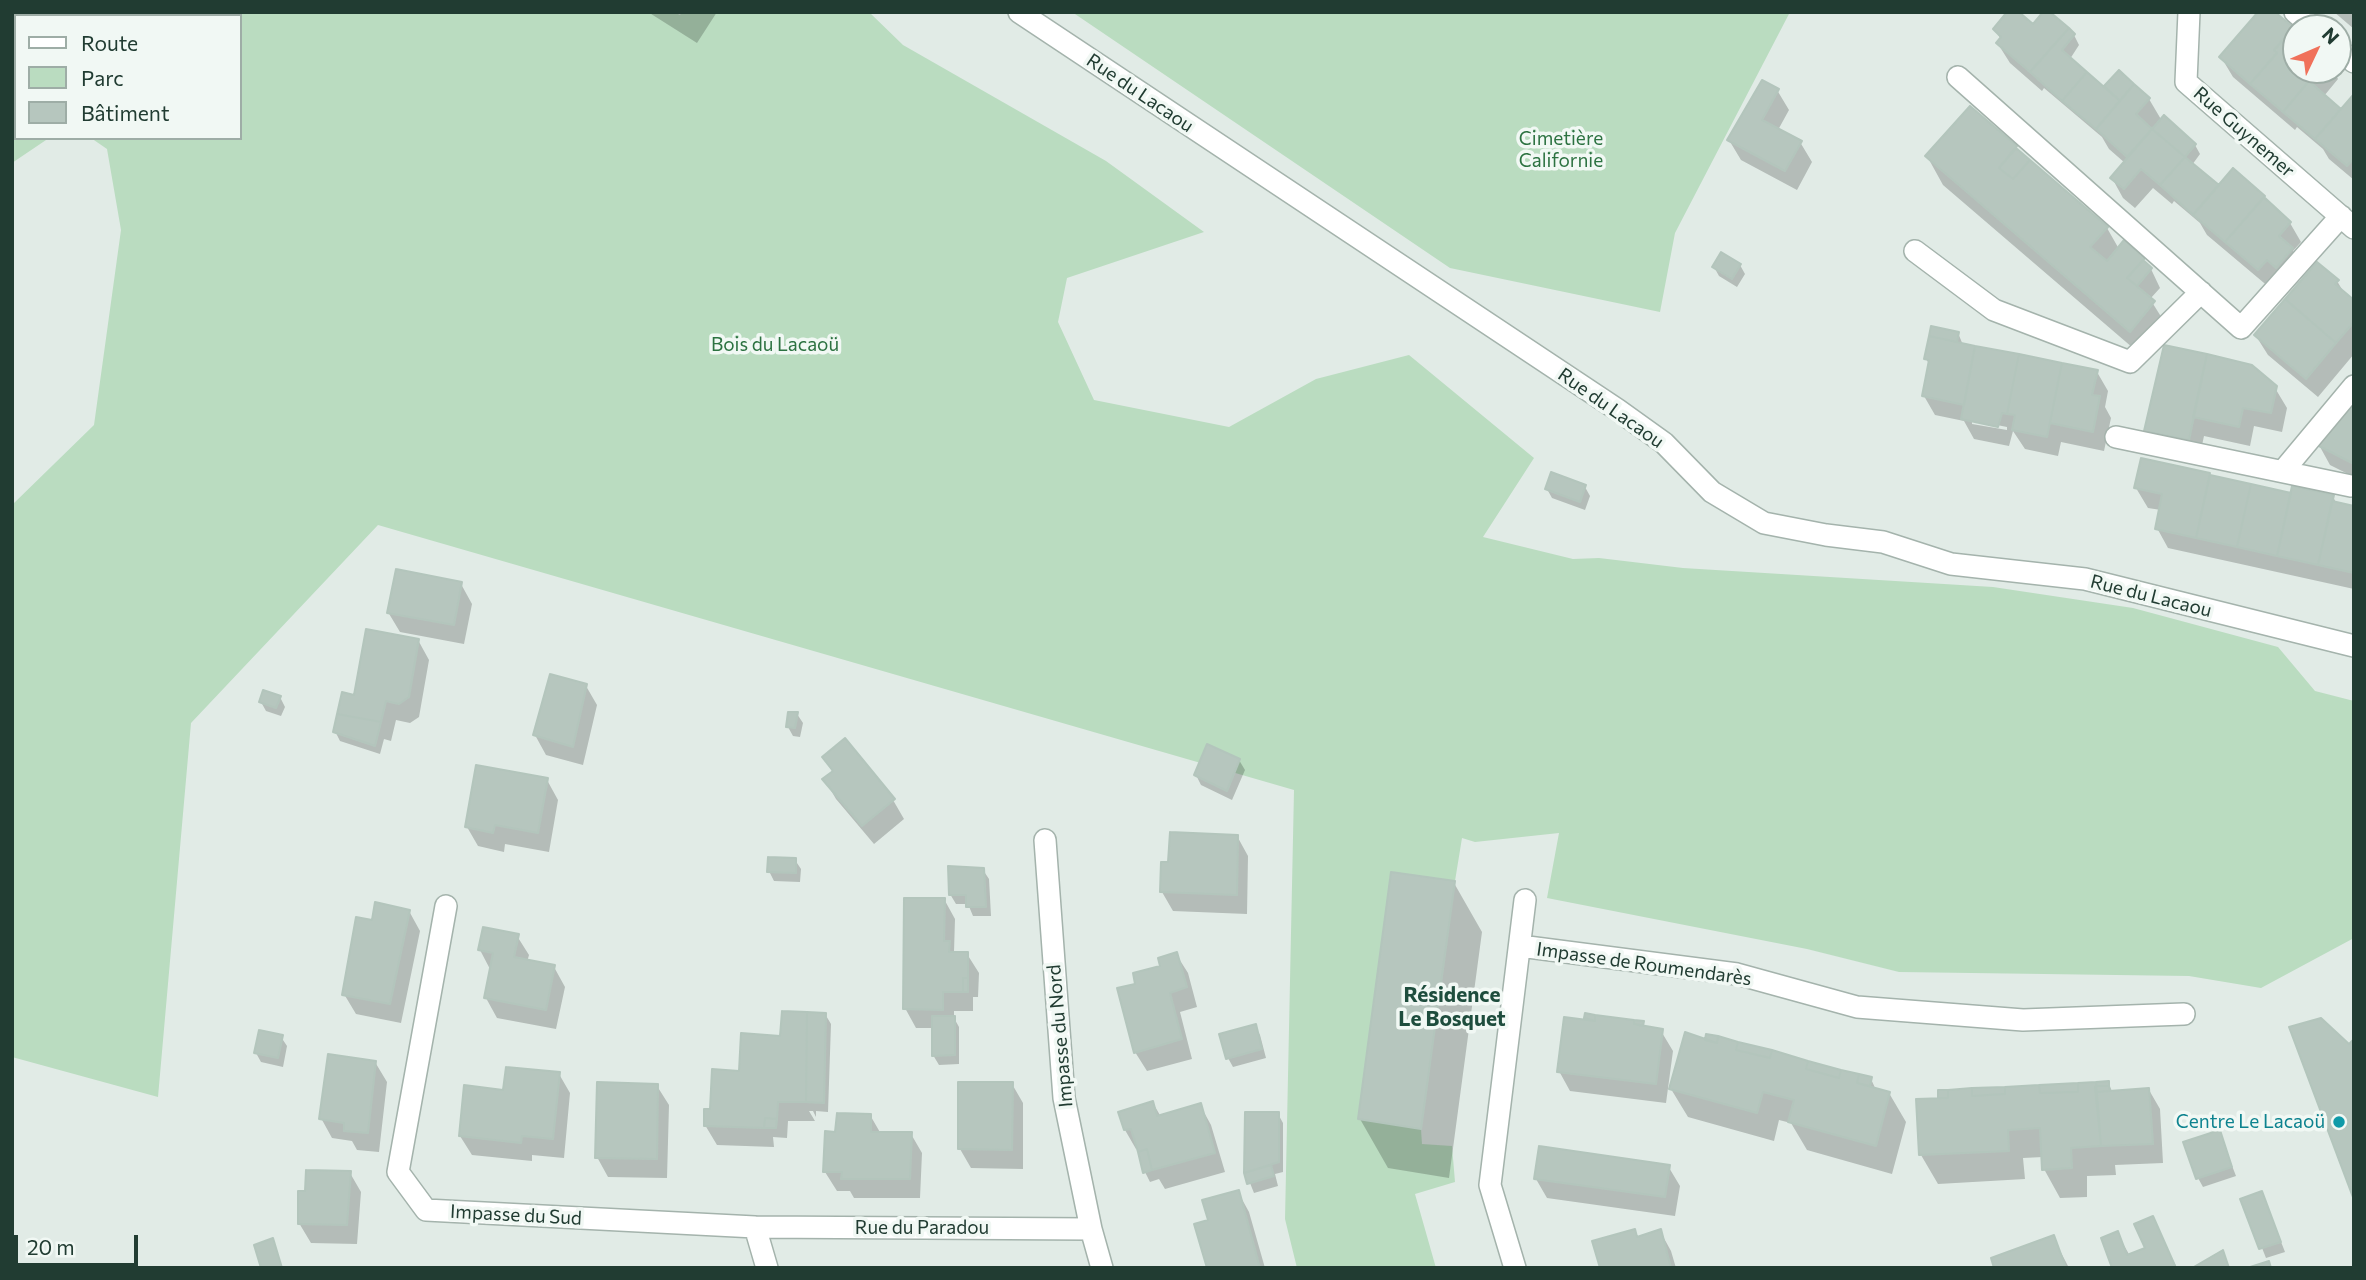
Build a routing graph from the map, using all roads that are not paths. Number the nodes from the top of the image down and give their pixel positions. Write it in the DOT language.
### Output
graph roads {
  1 [pos="1019,12"];
  2 [pos="2189,12"];
  3 [pos="1958,77"];
  4 [pos="2347,222"];
  5 [pos="1915,251"];
  6 [pos="2201,292"];
  7 [pos="2354,386"];
  8 [pos="2116,437"];
  9 [pos="2283,471"];
  10 [pos="2351,486"];
  11 [pos="2354,646"];
  12 [pos="1045,840"];
  13 [pos="1525,900"];
  14 [pos="446,906"];
  15 [pos="1520,946"];
  16 [pos="2184,1014"];
  17 [pos="755,1227"];
  18 [pos="1091,1229"];
  19 [pos="766,1268"];
  20 [pos="1102,1268"];
  21 [pos="1516,1268"];
  1 -- 11 [label="street, Rue du Lacaou"];
  2 -- 4 [label="street, Rue Guynemer"];
  3 -- 6 [label="street"];
  4 -- 6 [label="street"];
  5 -- 6 [label="street"];
  7 -- 9 [label="street"];
  8 -- 9 [label="street"];
  9 -- 10 [label="street"];
  12 -- 18 [label="street, Impasse du Nord"];
  13 -- 15 [label="street"];
  14 -- 17 [label="street, Impasse du Sud"];
  15 -- 16 [label="street, Impasse de Roumendarès"];
  15 -- 21 [label="street"];
  17 -- 18 [label="street, Rue du Paradou"];
  17 -- 19 [label="street"];
  18 -- 20 [label="street"];
}
